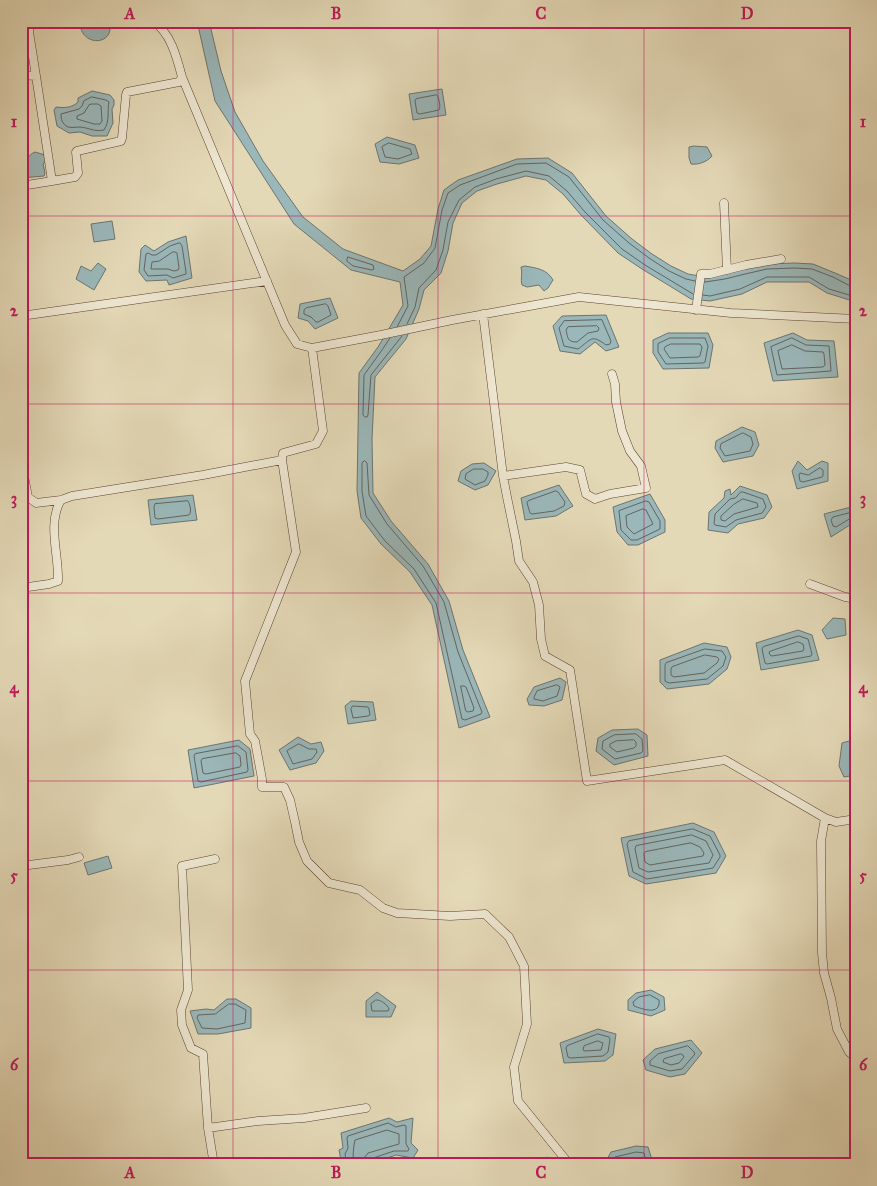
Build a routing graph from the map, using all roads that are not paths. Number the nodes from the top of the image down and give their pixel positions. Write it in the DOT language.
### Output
graph roads {
  1 [pos="30,21"];
  2 [pos="153,21"];
  3 [pos="21,75"];
  4 [pos="36,76"];
  5 [pos="182,77"];
  6 [pos="52,182"];
  7 [pos="21,186"];
  8 [pos="724,203"];
  9 [pos="782,259"];
  10 [pos="727,270"];
  11 [pos="267,281"];
  12 [pos="696,306"];
  13 [pos="483,314"];
  14 [pos="21,316"];
  15 [pos="856,319"];
  16 [pos="312,348"];
  17 [pos="612,374"];
  18 [pos="21,460"];
  19 [pos="282,460"];
  20 [pos="504,476"];
  21 [pos="61,500"];
  22 [pos="810,584"];
  23 [pos="21,588"];
  24 [pos="856,599"];
  25 [pos="825,818"];
  26 [pos="856,819"];
  27 [pos="79,856"];
  28 [pos="214,859"];
  29 [pos="21,866"];
  30 [pos="856,1058"];
  31 [pos="366,1108"];
  32 [pos="208,1128"];
  33 [pos="214,1165"];
  34 [pos="570,1165"];
  1 -- 4 [label="street"];
  2 -- 5 [label="street"];
  3 -- 4 [label="street"];
  4 -- 6 [label="street"];
  5 -- 6 [label="street"];
  5 -- 11 [label="street"];
  6 -- 7 [label="street"];
  8 -- 10 [label="street"];
  9 -- 10 [label="street"];
  10 -- 12 [label="street"];
  11 -- 14 [label="street"];
  11 -- 16 [label="street"];
  12 -- 13 [label="street"];
  12 -- 15 [label="street"];
  13 -- 16 [label="street"];
  13 -- 20 [label="street"];
  16 -- 19 [label="street"];
  17 -- 20 [label="street"];
  18 -- 21 [label="street"];
  19 -- 21 [label="street"];
  19 -- 34 [label="street"];
  20 -- 25 [label="street"];
  21 -- 23 [label="street"];
  22 -- 24 [label="street"];
  25 -- 26 [label="street"];
  25 -- 30 [label="street"];
  27 -- 29 [label="street"];
  28 -- 32 [label="street"];
  31 -- 32 [label="street"];
  32 -- 33 [label="street"];
}
